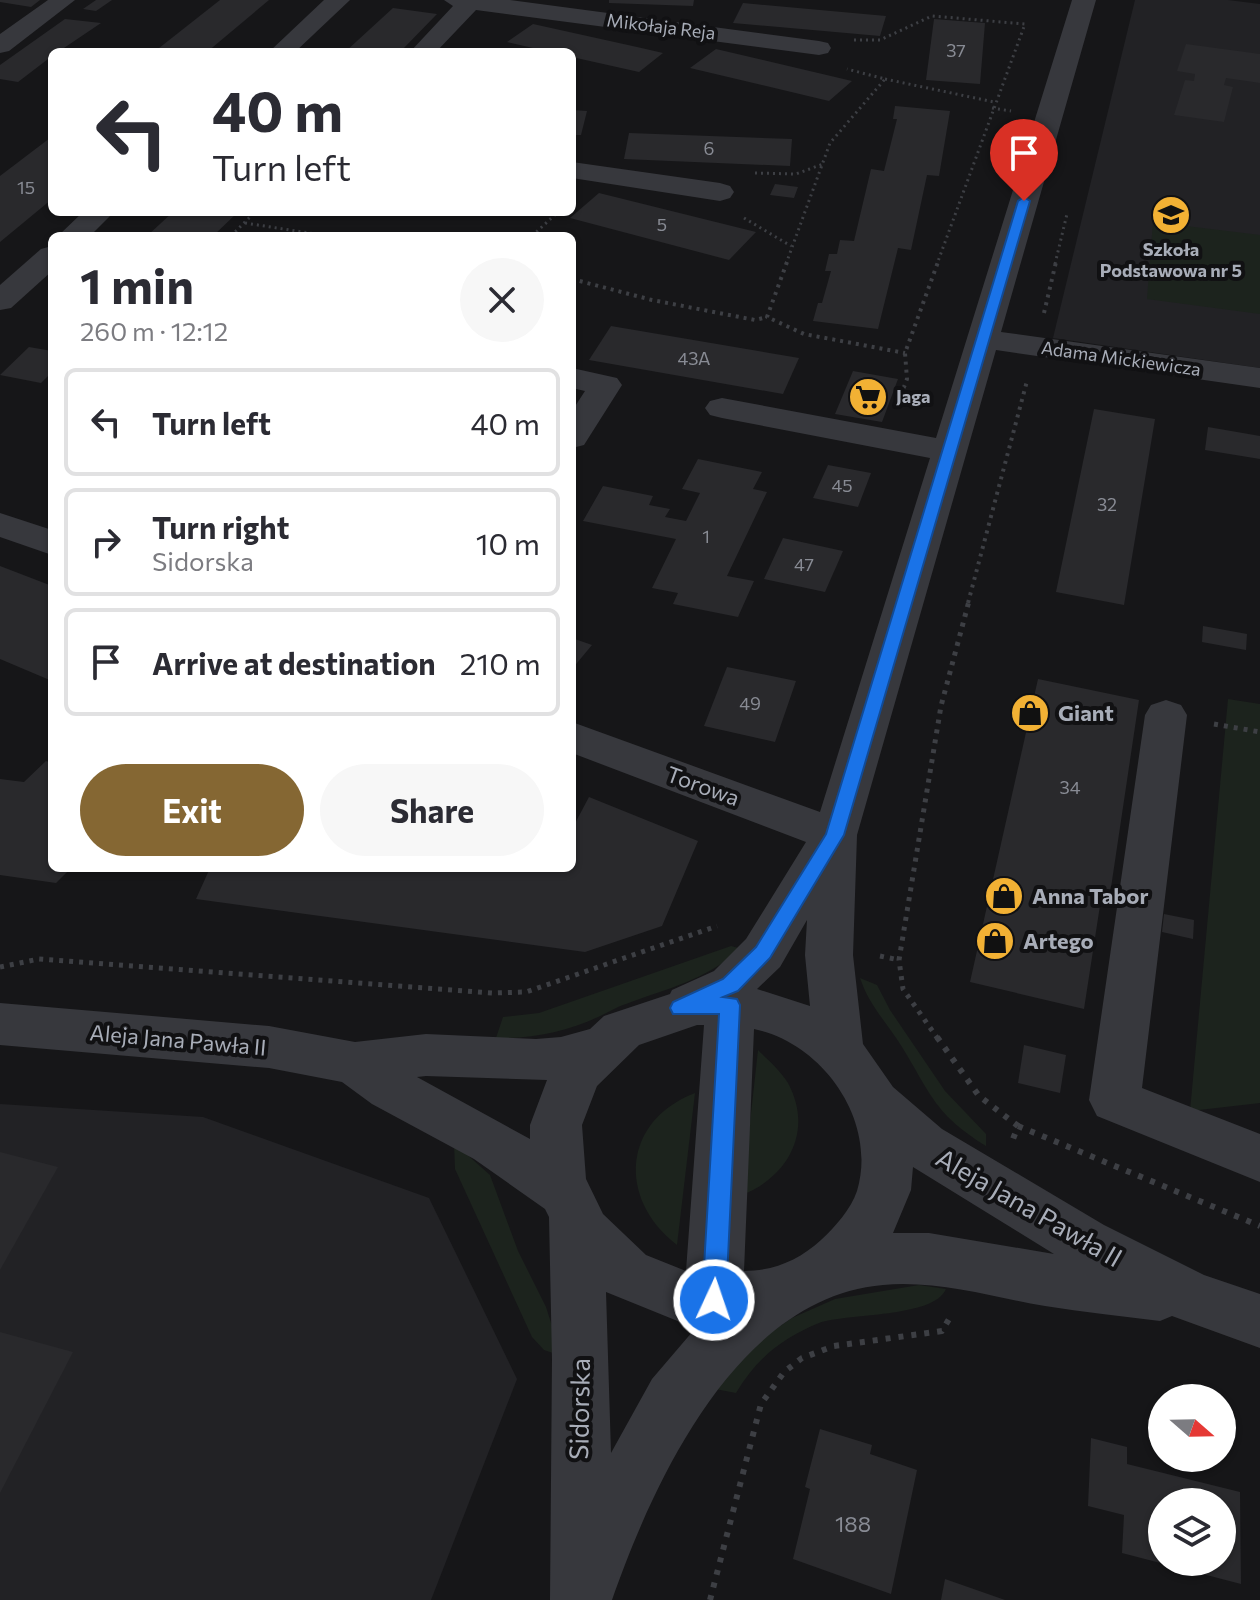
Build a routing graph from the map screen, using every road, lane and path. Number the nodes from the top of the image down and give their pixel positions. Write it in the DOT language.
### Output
graph roads {
  1 [pos="63,0"];
  2 [pos="338,0"];
  3 [pos="1084,0"];
  4 [pos="463,1"];
  5 [pos="847,40"];
  6 [pos="0,46"];
  7 [pos="285,48"];
  8 [pos="425,48"];
  9 [pos="819,48"];
  10 [pos="845,69"];
  11 [pos="885,79"];
  12 [pos="994,102"];
  13 [pos="576,171"];
  14 [pos="720,192"];
  15 [pos="1068,211"];
  16 [pos="96,216"];
  17 [pos="251,216"];
  18 [pos="554,216"];
  19 [pos="245,223"];
  20 [pos="78,232"];
  21 [pos="235,232"];
  22 [pos="302,232"];
  23 [pos="536,232"];
  24 [pos="48,259"];
  25 [pos="576,280"];
  26 [pos="0,301"];
  27 [pos="767,317"];
  28 [pos="983,339"];
  29 [pos="1036,347"];
  30 [pos="905,353"];
  31 [pos="1260,378"];
  32 [pos="582,392"];
  33 [pos="722,408"];
  34 [pos="576,420"];
  35 [pos="885,440"];
  36 [pos="948,451"];
  37 [pos="0,524"];
  38 [pos="48,542"];
  39 [pos="1166,715"];
  40 [pos="576,738"];
  41 [pos="835,835"];
  42 [pos="776,932"];
  43 [pos="829,945"];
  44 [pos="899,960"];
  45 [pos="0,967"];
  46 [pos="705,1006"];
  47 [pos="0,1024"];
  48 [pos="598,1048"];
  49 [pos="839,1052"];
  50 [pos="355,1063"];
  51 [pos="878,1104"];
  52 [pos="1018,1126"];
  53 [pos="1011,1147"];
  54 [pos="1260,1158"];
  55 [pos="567,1205"];
  56 [pos="1260,1226"];
  57 [pos="833,1267"];
  58 [pos="780,1293"];
  59 [pos="1191,1297"];
  60 [pos="714,1300"];
  61 [pos="1260,1321"];
  62 [pos="942,1331"];
  63 [pos="580,1599"];
  64 [pos="710,1600"];
  1 -- 6 [label="street"];
  2 -- 7 [label="street"];
  3 -- 28 [label="street"];
  4 -- 8 [label="street"];
  4 -- 9 [label="street, Mikołaja Reja"];
  5 -- 12 [label="path"];
  10 -- 11 [label="path"];
  11 -- 12 [label="path"];
  11 -- 27 [label="path"];
  12 -- 30 [label="path"];
  13 -- 14 [label="street"];
  15 -- 29 [label="path"];
  16 -- 20 [label="street"];
  17 -- 19 [label="path"];
  18 -- 23 [label="path"];
  19 -- 21 [label="path"];
  19 -- 22 [label="path"];
  24 -- 26 [label="street"];
  25 -- 27 [label="path"];
  27 -- 30 [label="path"];
  28 -- 29 [label="street, Adama Mickiewicza"];
  28 -- 36 [label="street"];
  29 -- 31 [label="street, Adama Mickiewicza"];
  29 -- 44 [label="path"];
  30 -- 35 [label="path"];
  32 -- 34 [label="street"];
  33 -- 35 [label="street"];
  35 -- 36 [label="street"];
  36 -- 41 [label="street"];
  37 -- 38 [label="street"];
  39 -- 54 [label="street"];
  40 -- 41 [label="street, Torowa"];
  41 -- 42 [label="street"];
  41 -- 43 [label="street"];
  42 -- 45 [label="path"];
  42 -- 46 [label="street"];
  43 -- 44 [label="path"];
  43 -- 49 [label="street"];
  44 -- 52 [label="path"];
  46 -- 48 [label="street"];
  46 -- 49 [label="street"];
  46 -- 60 [label="street"];
  47 -- 50 [label="street, Aleja Jana Pawła II"];
  48 -- 50 [label="street, Aleja Jana Pawła II"];
  48 -- 55 [label="street, Sidorska"];
  49 -- 51 [label="street"];
  50 -- 55 [label="street, Aleja Jana Pawła II"];
  51 -- 57 [label="street"];
  51 -- 59 [label="street, Aleja Jana Pawła II"];
  52 -- 53 [label="path"];
  52 -- 56 [label="path"];
  55 -- 60 [label="street, Aleja Jana Pawła II"];
  55 -- 63 [label="street, Sidorska"];
  57 -- 58 [label="street"];
  57 -- 59 [label="street, Aleja Jana Pawła II"];
  58 -- 60 [label="street, Aleja Jana Pawła II"];
  58 -- 63 [label="street, Sidorska"];
  59 -- 61 [label="street, Aleja Jana Pawła II"];
  62 -- 64 [label="path"];
}
